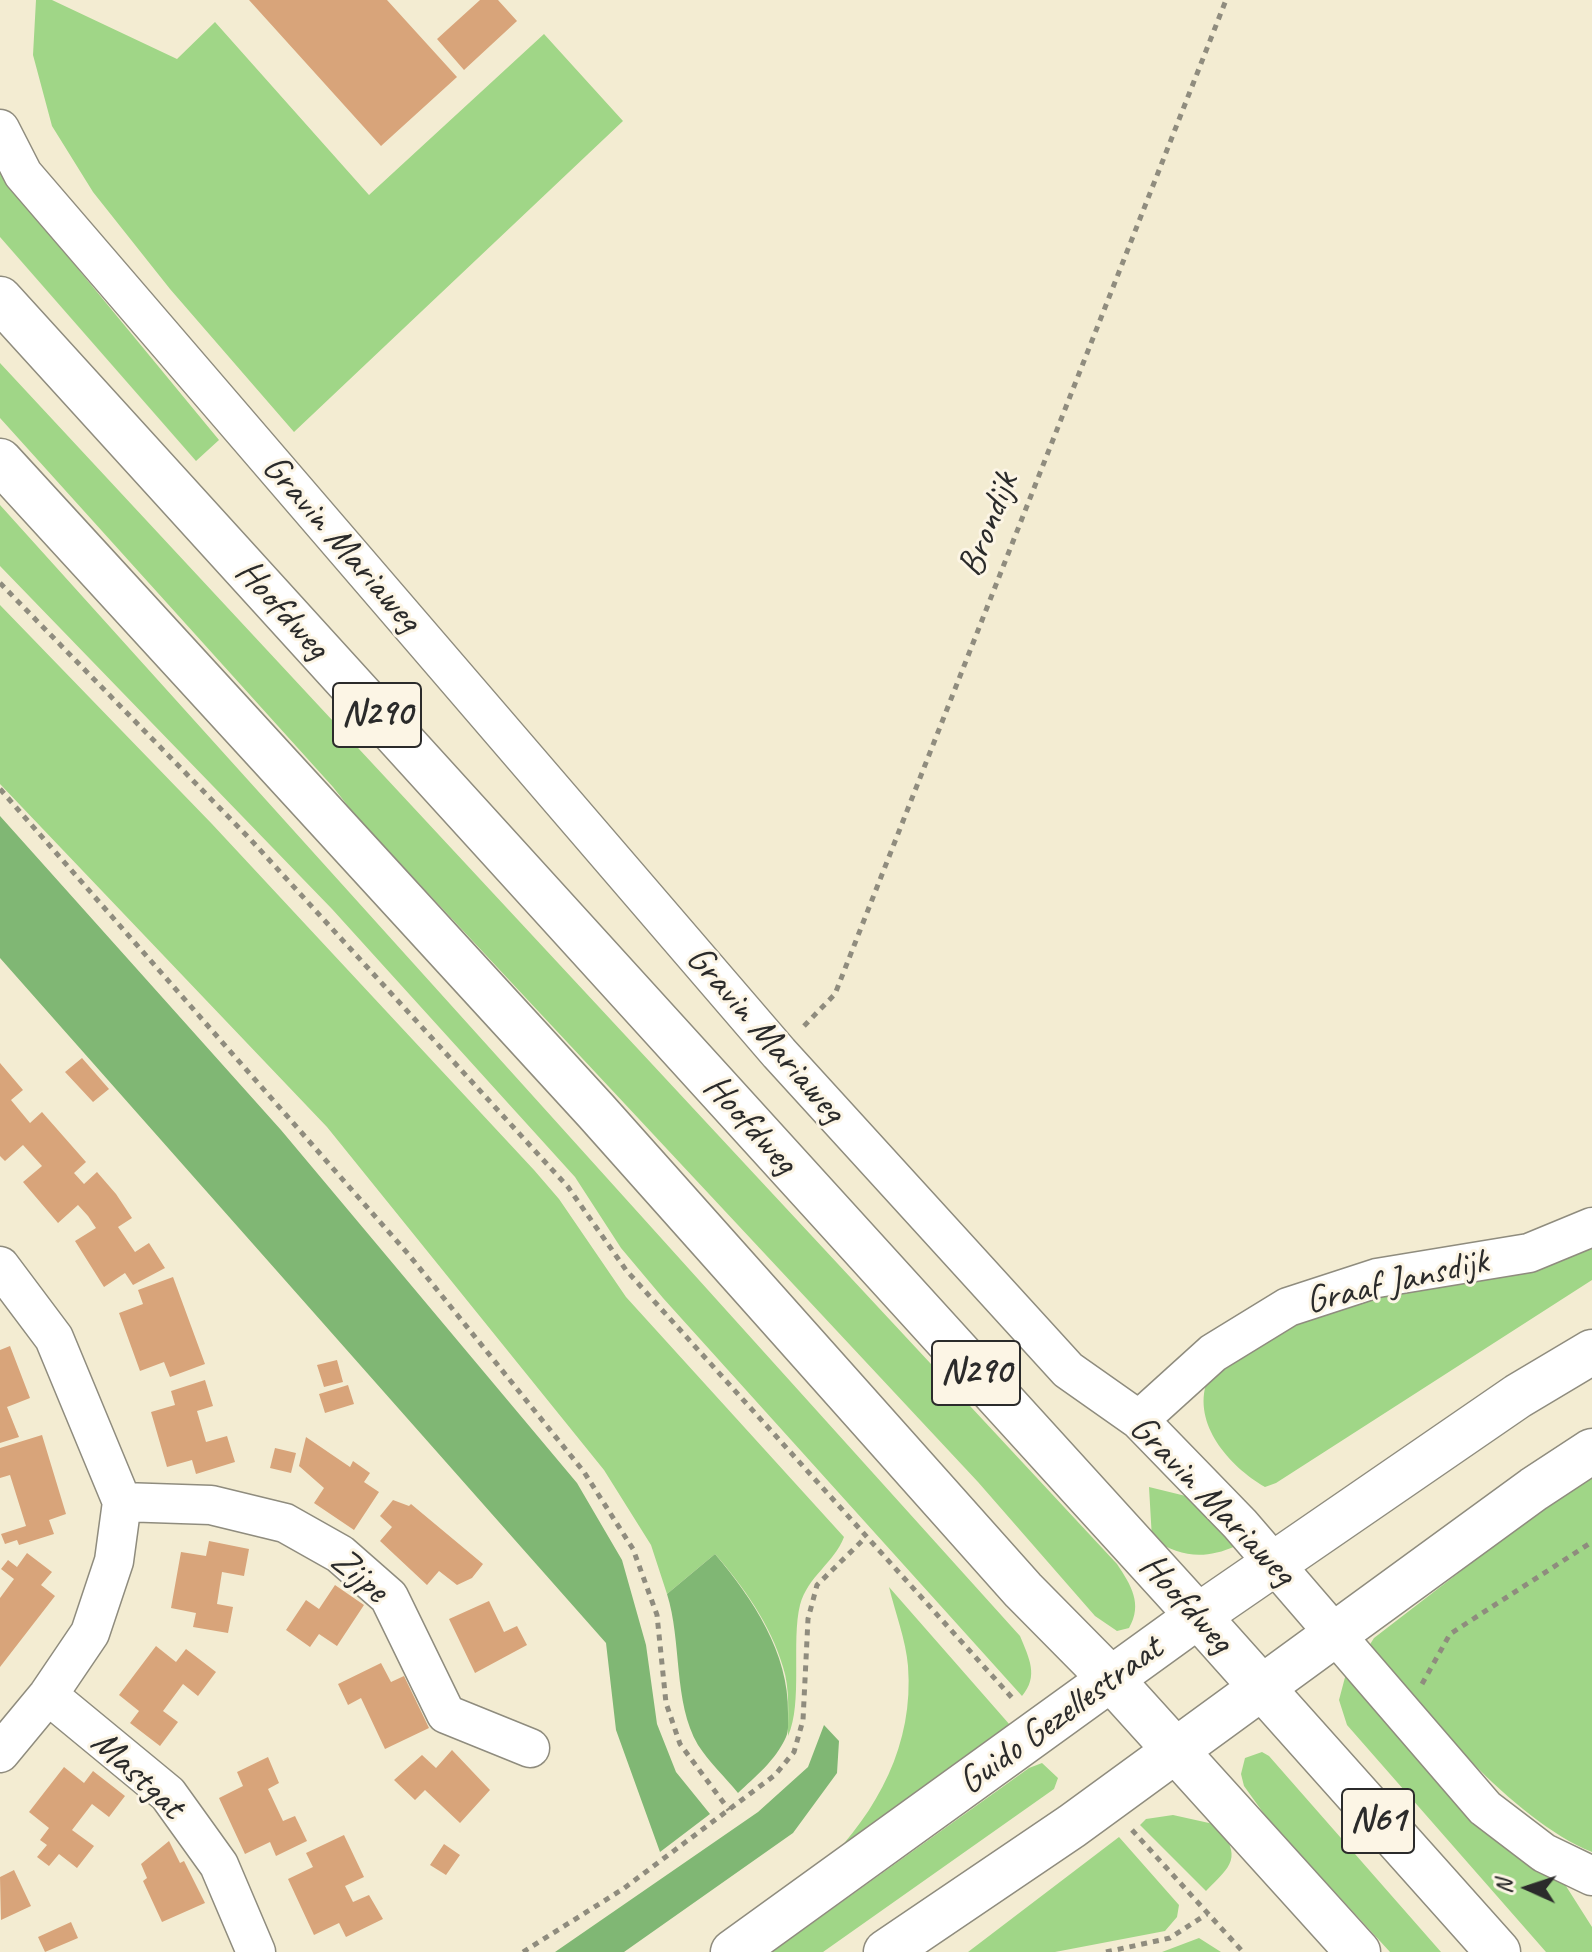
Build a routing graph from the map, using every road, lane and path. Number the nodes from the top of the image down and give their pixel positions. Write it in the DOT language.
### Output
graph roads {
  1 [pos="1226,0"];
  2 [pos="0,129"];
  3 [pos="0,299"];
  4 [pos="0,461"];
  5 [pos="0,583"];
  6 [pos="0,789"];
  7 [pos="779,1053"];
  8 [pos="1592,1227"];
  9 [pos="0,1266"];
  10 [pos="1592,1352"];
  11 [pos="1139,1420"];
  12 [pos="1592,1451"];
  13 [pos="122,1502"];
  14 [pos="865,1538"];
  15 [pos="1592,1542"];
  16 [pos="1276,1565"];
  17 [pos="1198,1616"];
  18 [pos="1338,1634"];
  19 [pos="1110,1678"];
  20 [pos="1261,1687"];
  21 [pos="48,1695"];
  22 [pos="1406,1712"];
  23 [pos="1042,1730"];
  24 [pos="530,1748"];
  25 [pos="1174,1750"];
  26 [pos="0,1753"];
  27 [pos="1105,1802"];
  28 [pos="729,1810"];
  29 [pos="1592,1876"];
  30 [pos="1207,1914"];
  31 [pos="256,1952"];
  32 [pos="523,1952"];
  33 [pos="733,1952"];
  34 [pos="886,1952"];
  35 [pos="1106,1952"];
  36 [pos="1243,1952"];
  37 [pos="1358,1952"];
  38 [pos="1498,1952"];
  1 -- 7 [label="path, Brondijk"];
  2 -- 7 [label="street, Gravin Mariaweg"];
  3 -- 17 [label="main road, Hoofdweg / N290"];
  4 -- 19 [label="main road, N290"];
  5 -- 14 [label="path"];
  6 -- 28 [label="path"];
  7 -- 11 [label="street, Gravin Mariaweg"];
  8 -- 11 [label="street, Graaf Jansdijk"];
  9 -- 13 [label="street"];
  10 -- 16 [label="main road, Guido Gezellestraat"];
  11 -- 16 [label="street, Gravin Mariaweg"];
  12 -- 18 [label="main road"];
  13 -- 21 [label="street"];
  13 -- 24 [label="street, Zijpe"];
  14 -- 23 [label="path"];
  14 -- 28 [label="path"];
  15 -- 22 [label="path"];
  16 -- 17 [label="main road, Guido Gezellestraat"];
  16 -- 18 [label="street, Gravin Mariaweg"];
  17 -- 19 [label="main road, Guido Gezellestraat"];
  17 -- 20 [label="main road, Hoofdweg / N61"];
  18 -- 20 [label="main road"];
  18 -- 22 [label="street, Gravin Mariaweg"];
  19 -- 23 [label="main road, Guido Gezellestraat"];
  19 -- 25 [label="main road, N290"];
  20 -- 25 [label="main road"];
  20 -- 38 [label="main road, Hoofdweg / N61"];
  21 -- 26 [label="street"];
  21 -- 31 [label="street, Mastgat"];
  22 -- 29 [label="street, Gravin Mariaweg"];
  23 -- 33 [label="main road, Guido Gezellestraat"];
  25 -- 27 [label="main road"];
  25 -- 37 [label="main road, N61"];
  27 -- 30 [label="path"];
  27 -- 34 [label="main road"];
  28 -- 32 [label="path"];
  30 -- 35 [label="path"];
  30 -- 36 [label="path"];
}
